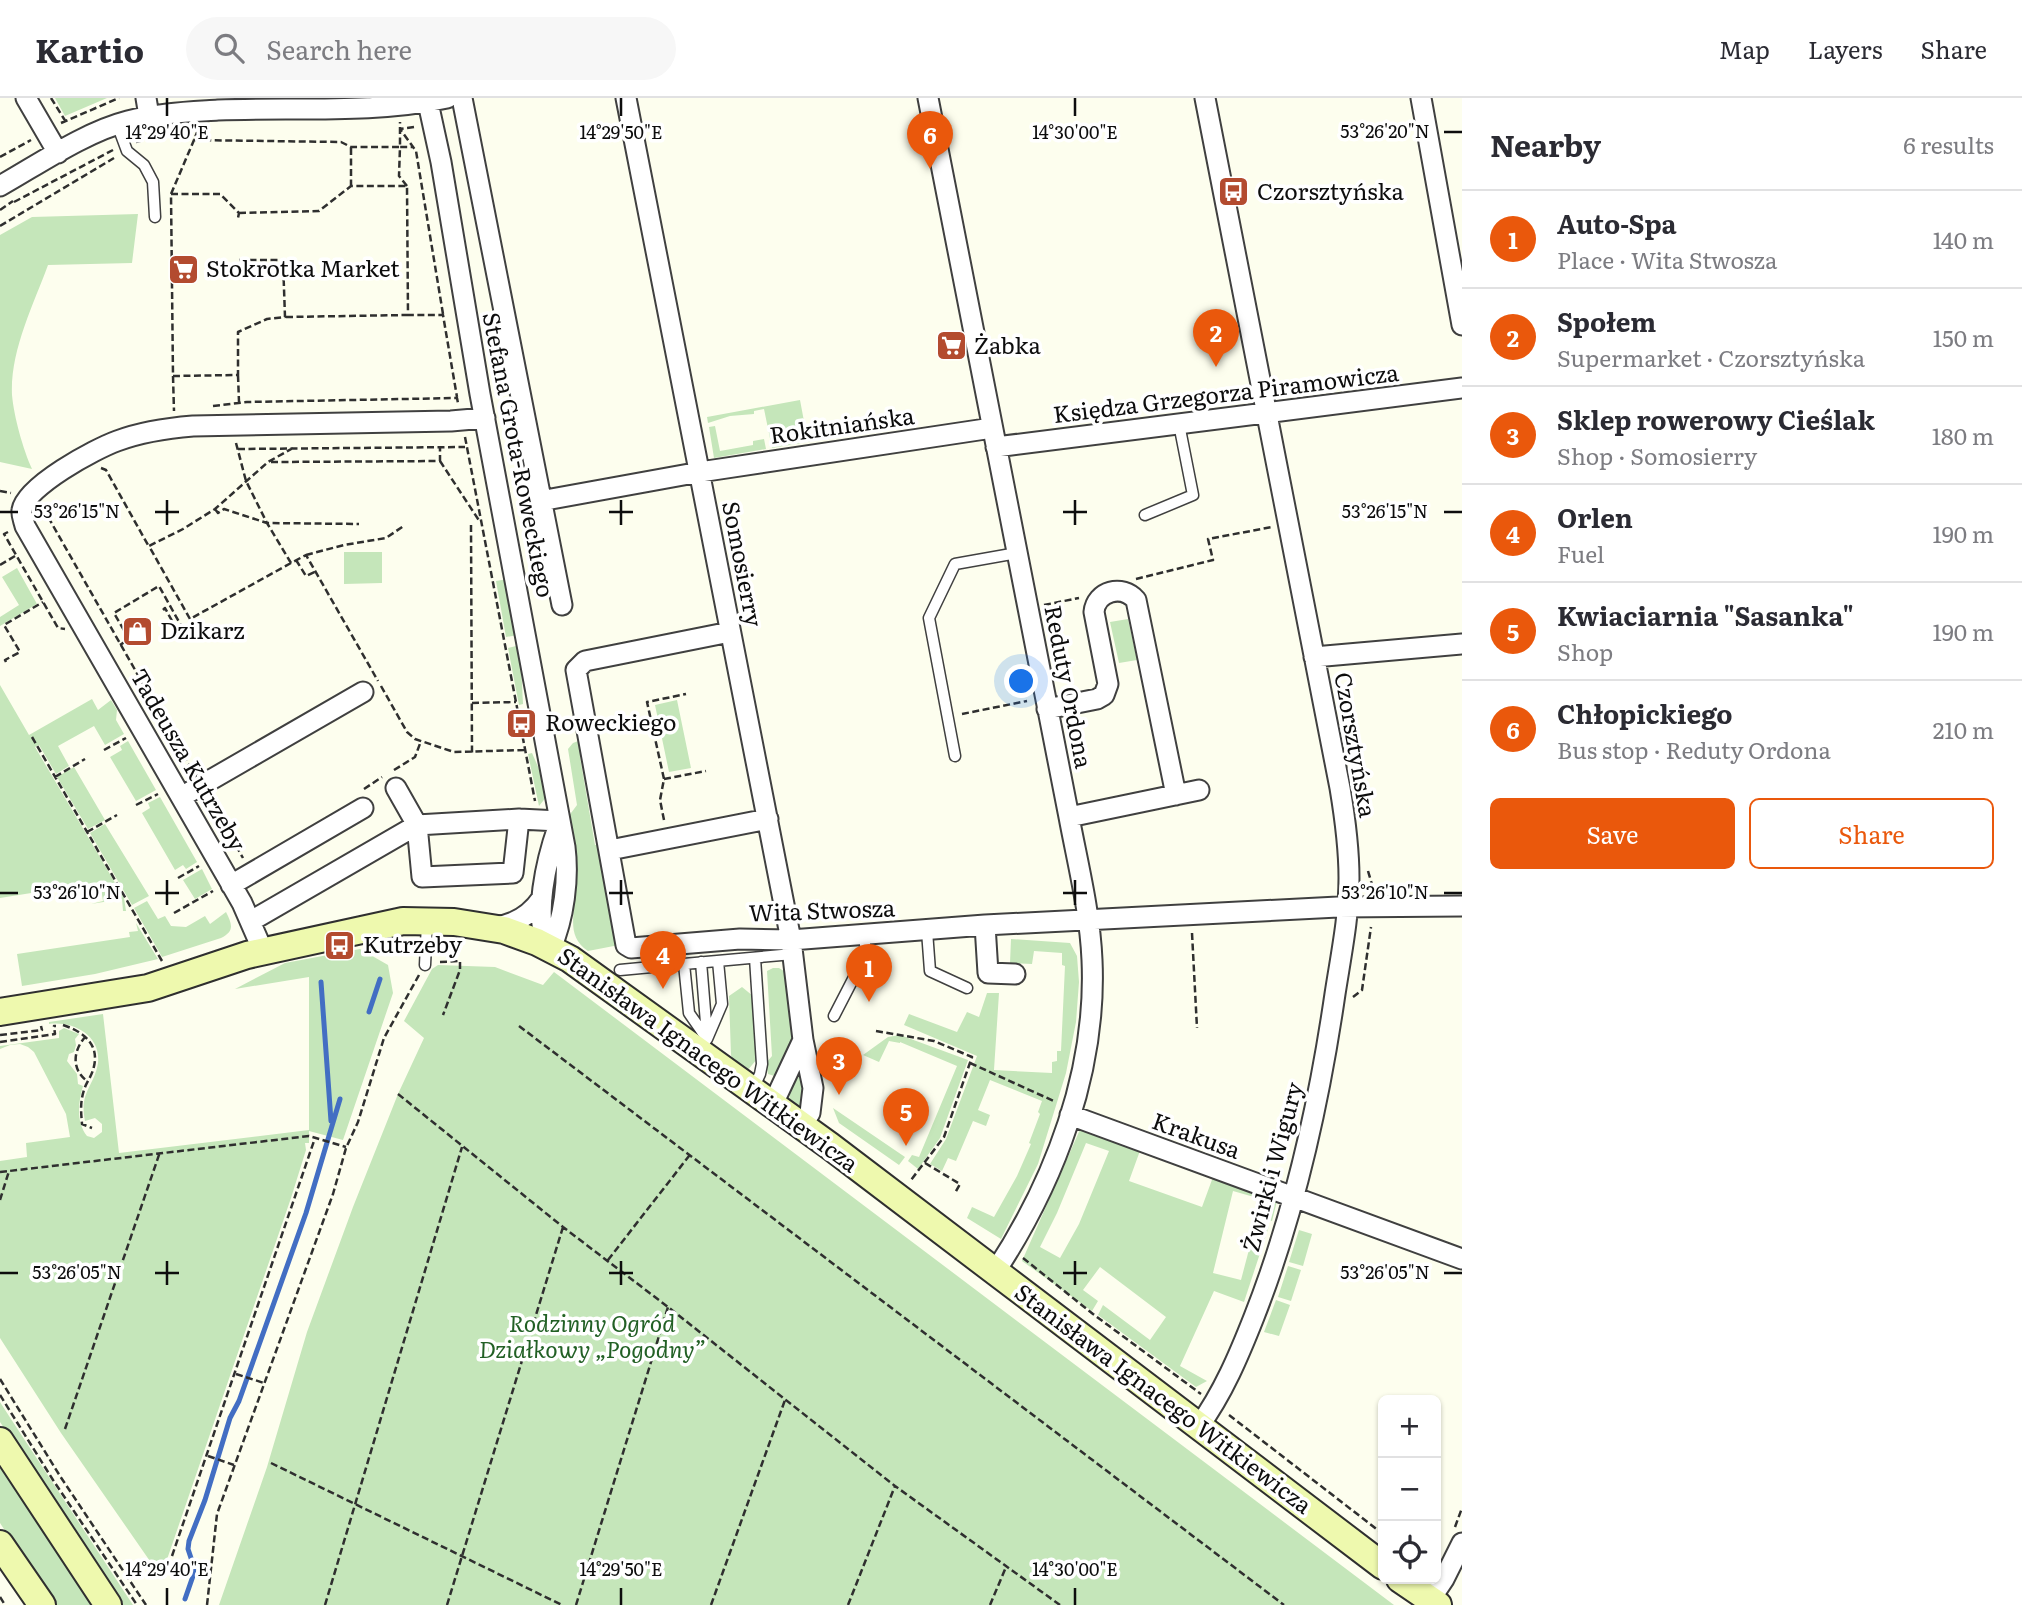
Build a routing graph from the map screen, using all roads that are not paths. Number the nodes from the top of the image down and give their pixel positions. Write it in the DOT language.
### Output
graph roads {
  1 [pos="26,98"];
  2 [pos="462,98"];
  3 [pos="626,98"];
  4 [pos="928,98"];
  5 [pos="1205,98"];
  6 [pos="1421,98"];
  7 [pos="434,99"];
  8 [pos="148,107"];
  9 [pos="117,124"];
  10 [pos="58,153"];
  11 [pos="0,186"];
  12 [pos="155,217"];
  13 [pos="1462,325"];
  14 [pos="1462,388"];
  15 [pos="1266,414"];
  16 [pos="485,418"];
  17 [pos="1179,424"];
  18 [pos="994,438"];
  19 [pos="700,472"];
  20 [pos="540,501"];
  21 [pos="1145,515"];
  22 [pos="1017,553"];
  23 [pos="562,605"];
  24 [pos="730,632"];
  25 [pos="1462,644"];
  26 [pos="1314,657"];
  27 [pos="363,692"];
  28 [pos="1045,703"];
  29 [pos="956,756"];
  30 [pos="396,788"];
  31 [pos="1199,790"];
  32 [pos="1177,795"];
  33 [pos="181,797"];
  34 [pos="363,808"];
  35 [pos="1069,817"];
  36 [pos="519,819"];
  37 [pos="768,819"];
  38 [pos="559,821"];
  39 [pos="417,825"];
  40 [pos="610,850"];
  41 [pos="224,887"];
  42 [pos="542,898"];
  43 [pos="1462,906"];
  44 [pos="1348,907"];
  45 [pos="427,920"];
  46 [pos="251,921"];
  47 [pos="1088,921"];
  48 [pos="985,925"];
  49 [pos="486,927"];
  50 [pos="928,931"];
  51 [pos="864,935"];
  52 [pos="792,947"];
  53 [pos="551,948"];
  54 [pos="263,951"];
  55 [pos="755,957"];
  56 [pos="718,961"];
  57 [pos="701,962"];
  58 [pos="425,963"];
  59 [pos="684,964"];
  60 [pos="620,970"];
  61 [pos="1016,974"];
  62 [pos="967,988"];
  63 [pos="0,1012"];
  64 [pos="834,1016"];
  65 [pos="803,1040"];
  66 [pos="702,1046"];
  67 [pos="762,1098"];
  68 [pos="1071,1112"];
  69 [pos="801,1126"];
  70 [pos="1294,1197"];
  71 [pos="1462,1259"];
  72 [pos="995,1272"];
  73 [pos="1199,1426"];
  74 [pos="0,1441"];
  75 [pos="1462,1543"];
  76 [pos="0,1544"];
  77 [pos="1378,1562"];
  78 [pos="1407,1584"];
  79 [pos="1434,1602"];
  80 [pos="41,1605"];
  81 [pos="108,1605"];
  1 -- 10 [label="street"];
  2 -- 20 [label="street, Stefana Grota-Roweckiego"];
  3 -- 19 [label="street, Somosierry"];
  4 -- 18 [label="street, Reduty Ordona"];
  5 -- 15 [label="street, Czorsztyńska"];
  6 -- 13 [label="street"];
  7 -- 8 [label="street"];
  7 -- 16 [label="street, Stefana Grota-Roweckiego"];
  8 -- 9 [label="street"];
  9 -- 10 [label="street"];
  9 -- 12 [label="lane"];
  10 -- 11 [label="street"];
  14 -- 15 [label="street, Księdza Grzegorza Piramowicza"];
  15 -- 17 [label="street, Księdza Grzegorza Piramowicza"];
  15 -- 26 [label="street, Czorsztyńska"];
  16 -- 33 [label="street, Tadeusza Kutrzeby"];
  16 -- 38 [label="street, Stefana Grota-Roweckiego"];
  17 -- 18 [label="street, Księdza Grzegorza Piramowicza"];
  17 -- 21 [label="lane"];
  18 -- 19 [label="street, Rokitniańska"];
  18 -- 22 [label="street, Reduty Ordona"];
  19 -- 20 [label="street, Stefana Grota-Roweckiego"];
  19 -- 24 [label="street, Somosierry"];
  20 -- 23 [label="street, Stefana Grota-Roweckiego"];
  22 -- 28 [label="street, Reduty Ordona"];
  22 -- 29 [label="lane"];
  24 -- 37 [label="street, Somosierry"];
  24 -- 40 [label="street, Wita Stwosza"];
  25 -- 26 [label="street"];
  26 -- 44 [label="street, Czorsztyńska"];
  27 -- 33 [label="street"];
  28 -- 32 [label="street"];
  28 -- 35 [label="street, Reduty Ordona"];
  30 -- 39 [label="street"];
  31 -- 32 [label="street"];
  32 -- 35 [label="street"];
  33 -- 41 [label="street, Tadeusza Kutrzeby"];
  34 -- 41 [label="street"];
  35 -- 47 [label="street, Reduty Ordona"];
  36 -- 38 [label="street"];
  36 -- 39 [label="street"];
  36 -- 39 [label="street"];
  37 -- 40 [label="street"];
  37 -- 52 [label="street, Somosierry"];
  38 -- 42 [label="street, Stefana Grota-Roweckiego"];
  38 -- 53 [label="street, Stefana Grota-Roweckiego"];
  39 -- 46 [label="street"];
  40 -- 52 [label="street, Wita Stwosza"];
  41 -- 46 [label="street, Tadeusza Kutrzeby"];
  42 -- 49 [label="street"];
  42 -- 53 [label="street, Stefana Grota-Roweckiego"];
  43 -- 44 [label="street, Wita Stwosza"];
  44 -- 47 [label="street, Wita Stwosza"];
  44 -- 70 [label="street, Żwirki i Wigury"];
  45 -- 49 [label="street, Stanisława Ignacego Witkiewicza"];
  45 -- 54 [label="street, Stanisława Ignacego Witkiewicza"];
  45 -- 58 [label="lane"];
  46 -- 54 [label="street, Tadeusza Kutrzeby"];
  47 -- 48 [label="street, Wita Stwosza"];
  47 -- 68 [label="street, Reduty Ordona"];
  48 -- 50 [label="street, Wita Stwosza"];
  48 -- 61 [label="street"];
  49 -- 53 [label="street, Stanisława Ignacego Witkiewicza"];
  50 -- 51 [label="street, Wita Stwosza"];
  50 -- 62 [label="lane"];
  51 -- 52 [label="street, Wita Stwosza"];
  51 -- 64 [label="lane"];
  52 -- 55 [label="lane"];
  52 -- 65 [label="street, Somosierry"];
  53 -- 66 [label="street, Stanisława Ignacego Witkiewicza"];
  54 -- 63 [label="street, Stanisława Ignacego Witkiewicza"];
  55 -- 56 [label="lane"];
  55 -- 67 [label="lane"];
  56 -- 57 [label="lane"];
  56 -- 66 [label="lane"];
  57 -- 59 [label="lane"];
  57 -- 66 [label="lane"];
  59 -- 60 [label="lane"];
  59 -- 66 [label="lane"];
  65 -- 67 [label="street"];
  65 -- 69 [label="street, Somosierry"];
  66 -- 67 [label="street, Stanisława Ignacego Witkiewicza"];
  67 -- 69 [label="street, Stanisława Ignacego Witkiewicza"];
  68 -- 70 [label="street, Krakusa"];
  68 -- 72 [label="street, Reduty Ordona"];
  69 -- 72 [label="street, Stanisława Ignacego Witkiewicza"];
  70 -- 71 [label="street, Krakusa"];
  70 -- 73 [label="street, Żwirki i Wigury"];
  72 -- 73 [label="street, Stanisława Ignacego Witkiewicza"];
  73 -- 77 [label="street, Stanisława Ignacego Witkiewicza"];
  74 -- 81 [label="street"];
  75 -- 79 [label="street"];
  76 -- 80 [label="street"];
  78 -- 79 [label="street"];
}
